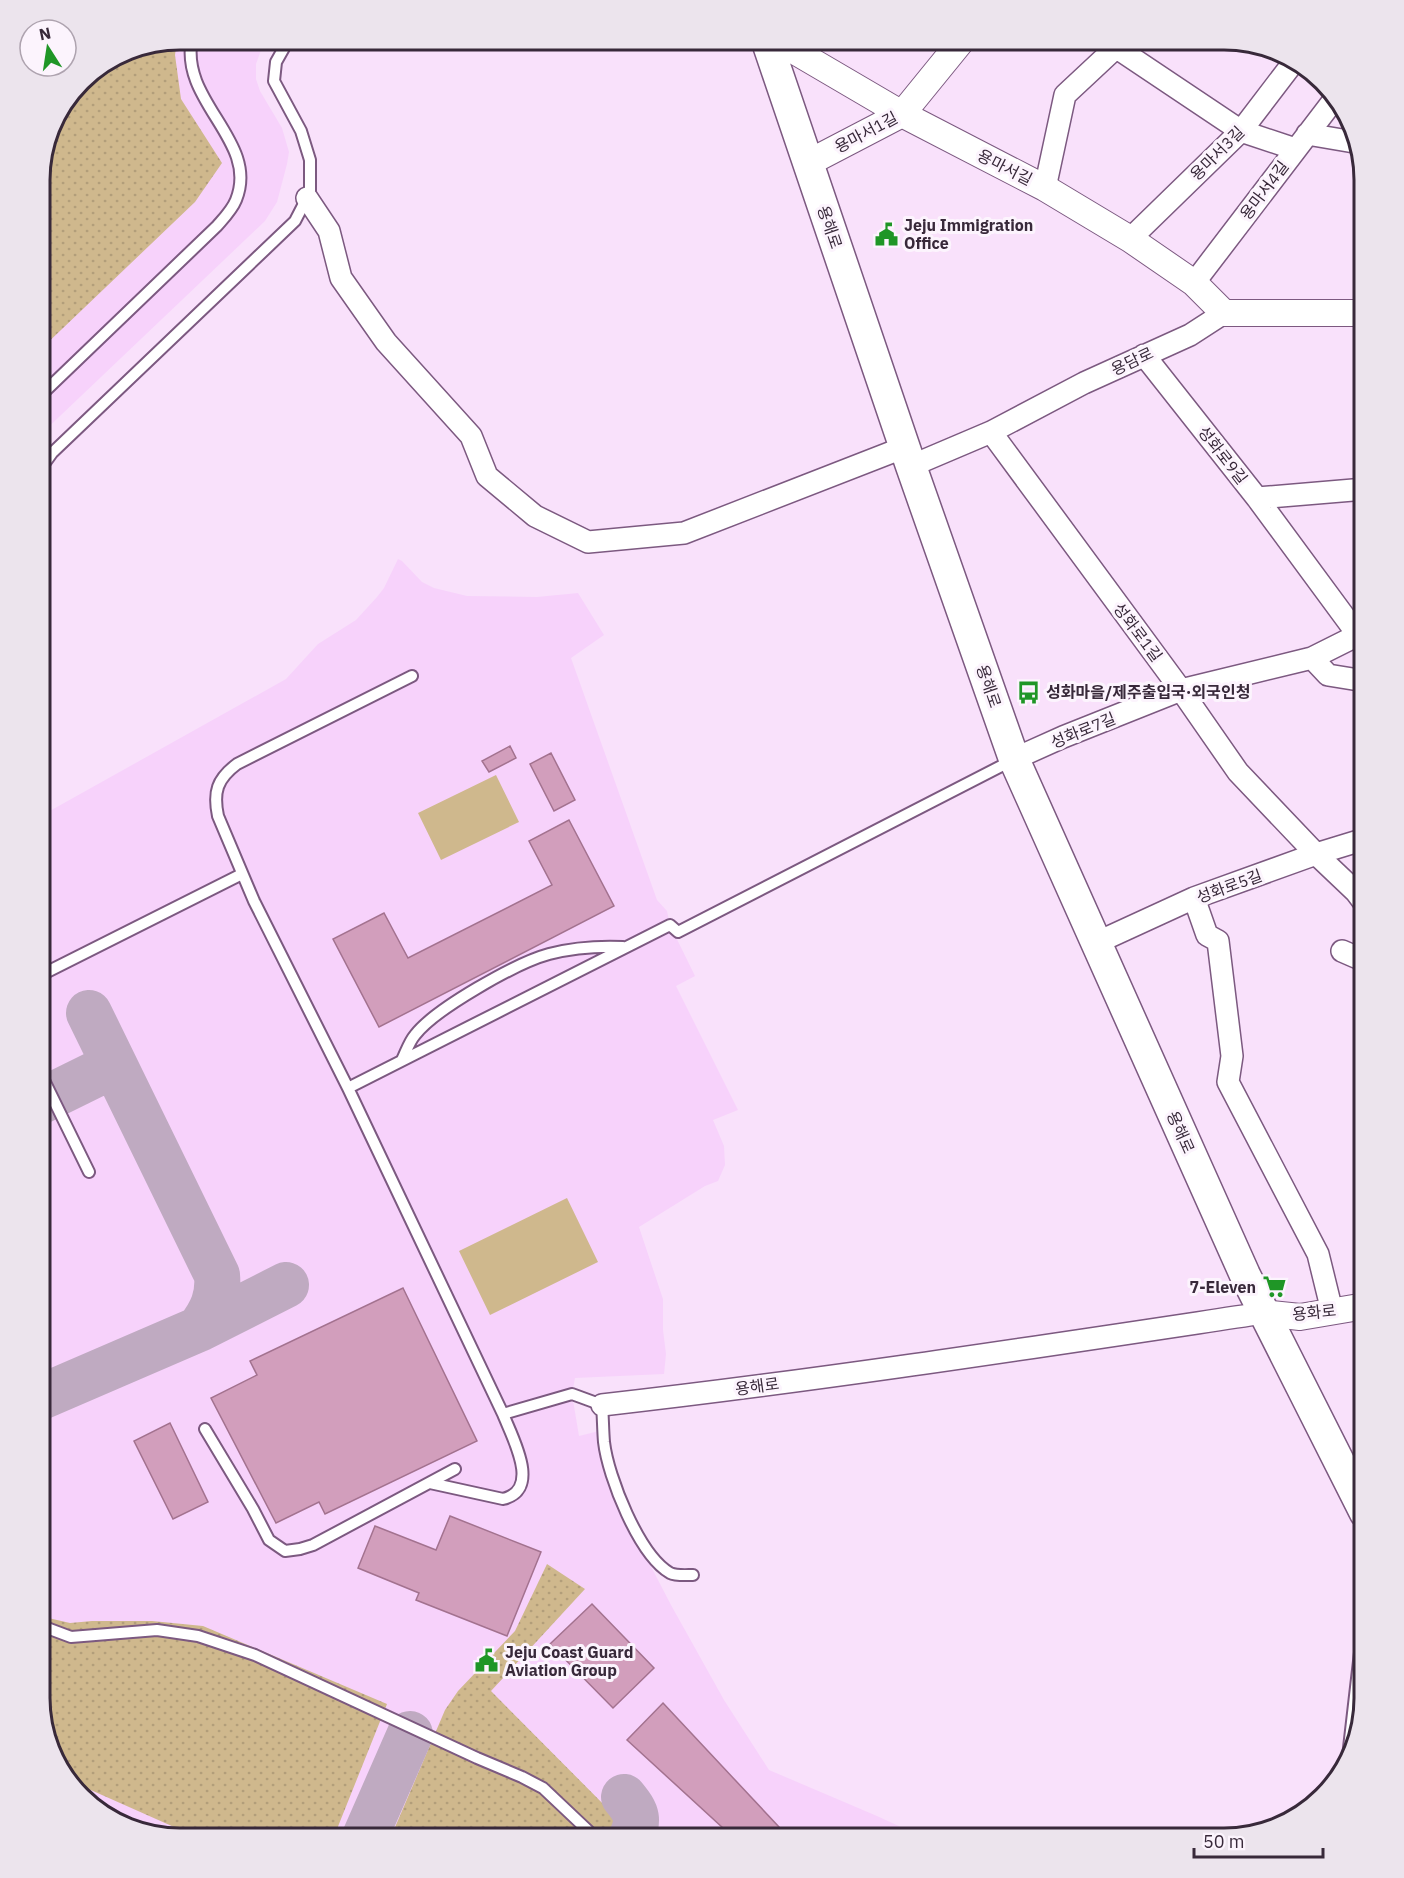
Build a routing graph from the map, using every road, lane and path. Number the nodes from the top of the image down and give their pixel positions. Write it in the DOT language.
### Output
graph roads {
  1 [pos="191,50"];
  2 [pos="283,50"];
  3 [pos="770,50"];
  4 [pos="793,50"];
  5 [pos="954,50"];
  6 [pos="1114,50"];
  7 [pos="1129,50"];
  8 [pos="1290,68"];
  9 [pos="1331,104"];
  10 [pos="902,114"];
  11 [pos="1241,130"];
  12 [pos="1301,142"];
  13 [pos="1349,142"];
  14 [pos="808,163"];
  15 [pos="1045,188"];
  16 [pos="307,198"];
  17 [pos="1130,238"];
  18 [pos="1194,283"];
  19 [pos="1224,313"];
  20 [pos="1354,313"];
  21 [pos="1144,356"];
  22 [pos="50,386"];
  23 [pos="991,432"];
  24 [pos="50,456"];
  25 [pos="908,456"];
  26 [pos="1354,490"];
  27 [pos="1257,498"];
  28 [pos="1354,626"];
  29 [pos="1354,638"];
  30 [pos="1312,658"];
  31 [pos="412,676"];
  32 [pos="1354,679"];
  33 [pos="1181,690"];
  34 [pos="1014,759"];
  35 [pos="1354,842"];
  36 [pos="1316,854"];
  37 [pos="242,874"];
  38 [pos="1354,890"];
  39 [pos="1194,898"];
  40 [pos="1096,943"];
  41 [pos="626,947"];
  42 [pos="1342,951"];
  43 [pos="1354,956"];
  44 [pos="50,970"];
  45 [pos="402,1061"];
  46 [pos="348,1088"];
  47 [pos="50,1092"];
  48 [pos="89,1172"];
  49 [pos="1354,1308"];
  50 [pos="1332,1311"];
  51 [pos="1263,1313"];
  52 [pos="602,1405"];
  53 [pos="503,1414"];
  54 [pos="205,1428"];
  55 [pos="454,1469"];
  56 [pos="430,1483"];
  57 [pos="1354,1491"];
  58 [pos="693,1575"];
  59 [pos="50,1628"];
  60 [pos="585,1828"];
  1 -- 22 [label="lane"];
  2 -- 16 [label="lane"];
  3 -- 14 [label="main road, 용해로"];
  4 -- 10 [label="street, 용마서길"];
  5 -- 10 [label="street, 용마서1길"];
  6 -- 15 [label="street"];
  7 -- 11 [label="street"];
  8 -- 11 [label="street, 용마서3길"];
  9 -- 12 [label="street, 용마서4길"];
  10 -- 14 [label="street, 용마서1길"];
  10 -- 15 [label="street, 용마서길"];
  11 -- 12 [label="street"];
  11 -- 17 [label="street, 용마서3길"];
  12 -- 13 [label="street"];
  12 -- 18 [label="street, 용마서4길"];
  14 -- 25 [label="main road, 용해로"];
  15 -- 17 [label="street, 용마서길"];
  16 -- 24 [label="lane"];
  16 -- 25 [label="street, 용담로"];
  17 -- 18 [label="street, 용마서길"];
  18 -- 19 [label="street, 용마서길"];
  19 -- 20 [label="street"];
  19 -- 21 [label="street, 용담로"];
  21 -- 23 [label="street, 용담로"];
  21 -- 27 [label="street, 성화로9길"];
  23 -- 25 [label="street, 용담로"];
  23 -- 33 [label="street, 성화로1길"];
  25 -- 34 [label="main road, 용해로"];
  26 -- 27 [label="street, 성화로9길"];
  27 -- 28 [label="street, 성화로7길"];
  29 -- 30 [label="street, 성화로7길"];
  30 -- 32 [label="street"];
  30 -- 33 [label="street, 성화로7길"];
  31 -- 37 [label="lane"];
  33 -- 34 [label="street, 성화로7길"];
  33 -- 36 [label="street, 성화로1길"];
  34 -- 40 [label="main road, 용해로"];
  34 -- 41 [label="lane"];
  35 -- 36 [label="street, 성화로5길"];
  36 -- 38 [label="street, 성화로1길"];
  36 -- 39 [label="street, 성화로5길"];
  37 -- 44 [label="lane"];
  37 -- 46 [label="lane"];
  39 -- 40 [label="street, 성화로5길"];
  39 -- 50 [label="street"];
  40 -- 51 [label="main road, 용해로"];
  41 -- 45 [label="lane"];
  41 -- 45 [label="lane"];
  42 -- 43 [label="street"];
  45 -- 46 [label="lane"];
  46 -- 53 [label="lane"];
  47 -- 48 [label="lane"];
  49 -- 50 [label="street, 용화로"];
  50 -- 51 [label="street, 용화로"];
  51 -- 52 [label="street, 용해로"];
  51 -- 57 [label="main road, 용해로"];
  52 -- 53 [label="lane, 용해로"];
  52 -- 58 [label="lane"];
  53 -- 56 [label="lane"];
  54 -- 56 [label="lane"];
  55 -- 56 [label="lane"];
  59 -- 60 [label="lane"];
}
